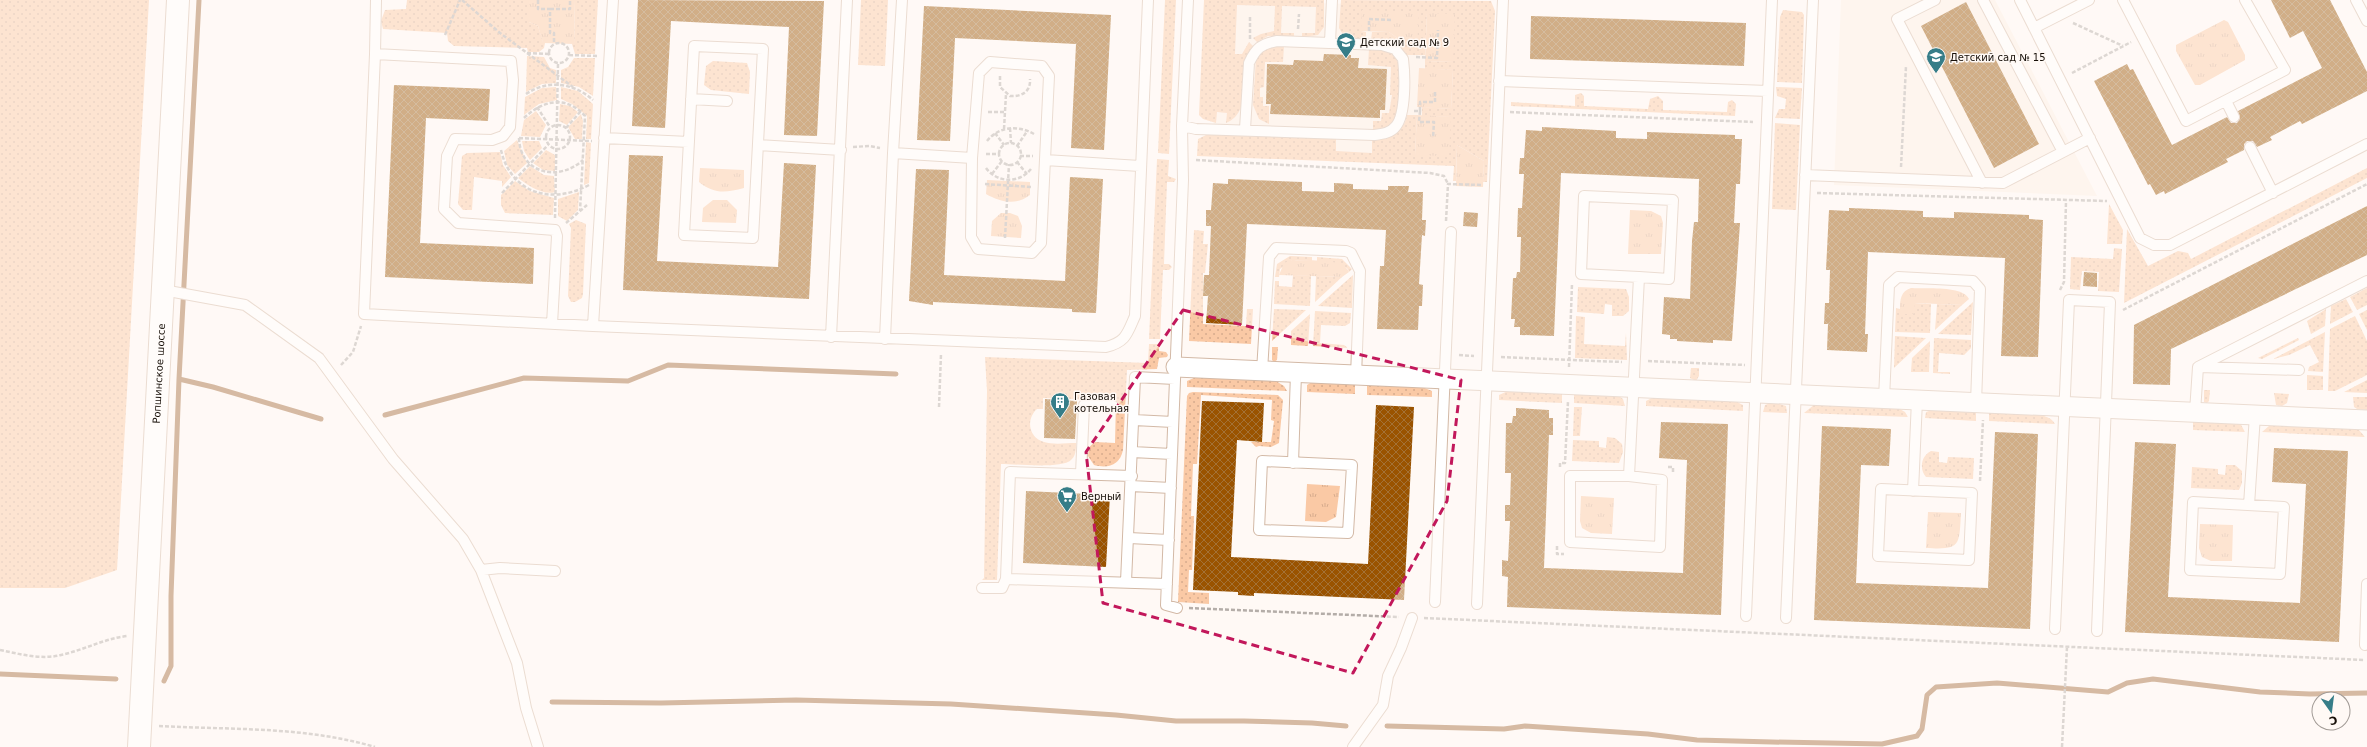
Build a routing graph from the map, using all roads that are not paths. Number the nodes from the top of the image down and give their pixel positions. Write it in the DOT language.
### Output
graph roads {
  1 [pos="178,0"];
  2 [pos="376,0"];
  3 [pos="613,0"];
  4 [pos="848,0"];
  5 [pos="902,0"];
  6 [pos="1148,0"];
  7 [pos="1188,0"];
  8 [pos="1332,0"];
  9 [pos="1503,0"];
  10 [pos="1772,0"];
  11 [pos="1813,0"];
  12 [pos="1935,0"];
  13 [pos="1983,0"];
  14 [pos="2020,0"];
  15 [pos="2089,0"];
  16 [pos="2122,0"];
  17 [pos="2245,0"];
  18 [pos="2356,0"];
  19 [pos="2367,21"];
  20 [pos="2034,28"];
  21 [pos="1330,42"];
  22 [pos="375,54"];
  23 [pos="1499,81"];
  24 [pos="1768,91"];
  25 [pos="691,99"];
  26 [pos="727,101"];
  27 [pos="2226,101"];
  28 [pos="2234,117"];
  29 [pos="1182,126"];
  30 [pos="1245,129"];
  31 [pos="604,138"];
  32 [pos="2090,138"];
  33 [pos="689,142"];
  34 [pos="2367,144"];
  35 [pos="758,145"];
  36 [pos="2250,147"];
  37 [pos="846,149"];
  38 [pos="2063,152"];
  39 [pos="893,153"];
  40 [pos="972,158"];
  41 [pos="1045,160"];
  42 [pos="1140,166"];
  43 [pos="1805,175"];
  44 [pos="1982,183"];
  45 [pos="2273,193"];
  46 [pos="1451,232"];
  47 [pos="1639,277"];
  48 [pos="2367,281"];
  49 [pos="170,292"];
  50 [pos="552,324"];
  51 [pos="593,326"];
  52 [pos="832,337"];
  53 [pos="885,339"];
  54 [pos="2198,367"];
  55 [pos="2299,370"];
  56 [pos="1262,371"];
  57 [pos="1175,373"];
  58 [pos="1296,373"];
  59 [pos="1356,376"];
  60 [pos="1445,380"];
  61 [pos="1486,381"];
  62 [pos="1634,389"];
  63 [pos="1755,394"];
  64 [pos="1796,396"];
  65 [pos="1884,399"];
  66 [pos="1917,400"];
  67 [pos="1980,403"];
  68 [pos="1112,406"];
  69 [pos="2065,406"];
  70 [pos="2106,407"];
  71 [pos="2195,412"];
  72 [pos="2255,415"];
  73 [pos="1134,420"];
  74 [pos="2367,420"];
  75 [pos="1173,422"];
  76 [pos="1132,452"];
  77 [pos="1172,454"];
  78 [pos="1293,462"];
  79 [pos="1082,474"];
  80 [pos="1629,476"];
  81 [pos="1132,481"];
  82 [pos="1171,488"];
  83 [pos="1914,491"];
  84 [pos="2249,505"];
  85 [pos="1129,538"];
  86 [pos="1169,540"];
  87 [pos="481,570"];
  88 [pos="556,571"];
  89 [pos="1006,579"];
  90 [pos="1126,582"];
  91 [pos="1167,584"];
  92 [pos="2367,584"];
  93 [pos="982,588"];
  94 [pos="1436,602"];
  95 [pos="1477,604"];
  96 [pos="1177,608"];
  97 [pos="1746,616"];
  98 [pos="1412,618"];
  99 [pos="1786,618"];
  100 [pos="2055,629"];
  101 [pos="2097,631"];
  102 [pos="2365,645"];
  103 [pos="139,747"];
  104 [pos="538,747"];
  105 [pos="1353,747"];
  1 -- 49 [label="main road, Ропшинское шоссе"];
  2 -- 22 [label="lane"];
  3 -- 31 [label="lane"];
  4 -- 37 [label="lane"];
  5 -- 39 [label="lane"];
  6 -- 42 [label="lane"];
  7 -- 29 [label="lane"];
  8 -- 21 [label="lane"];
  9 -- 23 [label="lane"];
  10 -- 24 [label="lane"];
  11 -- 43 [label="lane"];
  12 -- 44 [label="lane"];
  13 -- 38 [label="lane"];
  14 -- 20 [label="lane"];
  15 -- 20 [label="lane"];
  16 -- 27 [label="lane"];
  17 -- 27 [label="lane"];
  18 -- 19 [label="lane"];
  20 -- 32 [label="lane"];
  21 -- 30 [label="lane"];
  21 -- 30 [label="lane"];
  22 -- 50 [label="lane"];
  22 -- 50 [label="lane"];
  23 -- 24 [label="lane"];
  23 -- 61 [label="lane"];
  24 -- 63 [label="lane"];
  25 -- 26 [label="lane"];
  25 -- 33 [label="lane"];
  25 -- 35 [label="lane"];
  27 -- 28 [label="lane"];
  29 -- 30 [label="lane"];
  29 -- 57 [label="lane"];
  31 -- 33 [label="lane"];
  31 -- 51 [label="lane"];
  32 -- 38 [label="lane"];
  32 -- 45 [label="lane"];
  33 -- 35 [label="lane"];
  34 -- 45 [label="lane"];
  35 -- 37 [label="lane"];
  36 -- 45 [label="lane"];
  37 -- 52 [label="lane"];
  38 -- 44 [label="lane"];
  39 -- 40 [label="lane"];
  39 -- 53 [label="lane"];
  40 -- 41 [label="lane"];
  40 -- 41 [label="lane"];
  41 -- 42 [label="lane"];
  42 -- 53 [label="lane"];
  43 -- 44 [label="lane"];
  43 -- 64 [label="lane"];
  46 -- 60 [label="lane"];
  47 -- 47 [label="lane"];
  47 -- 62 [label="lane"];
  48 -- 54 [label="lane"];
  49 -- 87 [label="lane"];
  49 -- 103 [label="main road, Ропшинское шоссе"];
  50 -- 51 [label="lane"];
  51 -- 52 [label="lane"];
  52 -- 53 [label="lane"];
  54 -- 55 [label="lane"];
  54 -- 71 [label="lane"];
  56 -- 57 [label="street"];
  56 -- 58 [label="street"];
  56 -- 59 [label="lane"];
  57 -- 73 [label="lane"];
  57 -- 75 [label="lane"];
  58 -- 59 [label="street"];
  58 -- 78 [label="lane"];
  59 -- 60 [label="street"];
  60 -- 61 [label="street"];
  60 -- 94 [label="lane"];
  61 -- 62 [label="street"];
  61 -- 95 [label="lane"];
  62 -- 63 [label="street"];
  62 -- 80 [label="lane"];
  63 -- 64 [label="street"];
  63 -- 97 [label="lane"];
  64 -- 65 [label="street"];
  64 -- 99 [label="lane"];
  65 -- 66 [label="street"];
  65 -- 67 [label="lane"];
  66 -- 67 [label="street"];
  66 -- 83 [label="lane"];
  67 -- 69 [label="street"];
  68 -- 79 [label="lane"];
  69 -- 70 [label="street"];
  69 -- 70 [label="lane"];
  69 -- 100 [label="lane"];
  70 -- 71 [label="street"];
  70 -- 101 [label="lane"];
  71 -- 72 [label="street"];
  72 -- 74 [label="street"];
  72 -- 84 [label="lane"];
  73 -- 75 [label="lane"];
  73 -- 76 [label="lane"];
  75 -- 77 [label="lane"];
  76 -- 77 [label="lane"];
  76 -- 81 [label="lane"];
  77 -- 82 [label="lane"];
  78 -- 78 [label="lane"];
  79 -- 81 [label="lane"];
  79 -- 89 [label="lane"];
  80 -- 80 [label="lane"];
  81 -- 82 [label="lane"];
  81 -- 85 [label="lane"];
  82 -- 86 [label="lane"];
  83 -- 83 [label="lane"];
  84 -- 84 [label="lane"];
  85 -- 86 [label="lane"];
  85 -- 90 [label="lane"];
  86 -- 91 [label="lane"];
  87 -- 88 [label="lane"];
  87 -- 104 [label="lane"];
  89 -- 90 [label="lane"];
  89 -- 93 [label="lane"];
  90 -- 91 [label="lane"];
  91 -- 96 [label="lane"];
  92 -- 102 [label="lane"];
  98 -- 105 [label="lane"];
}
